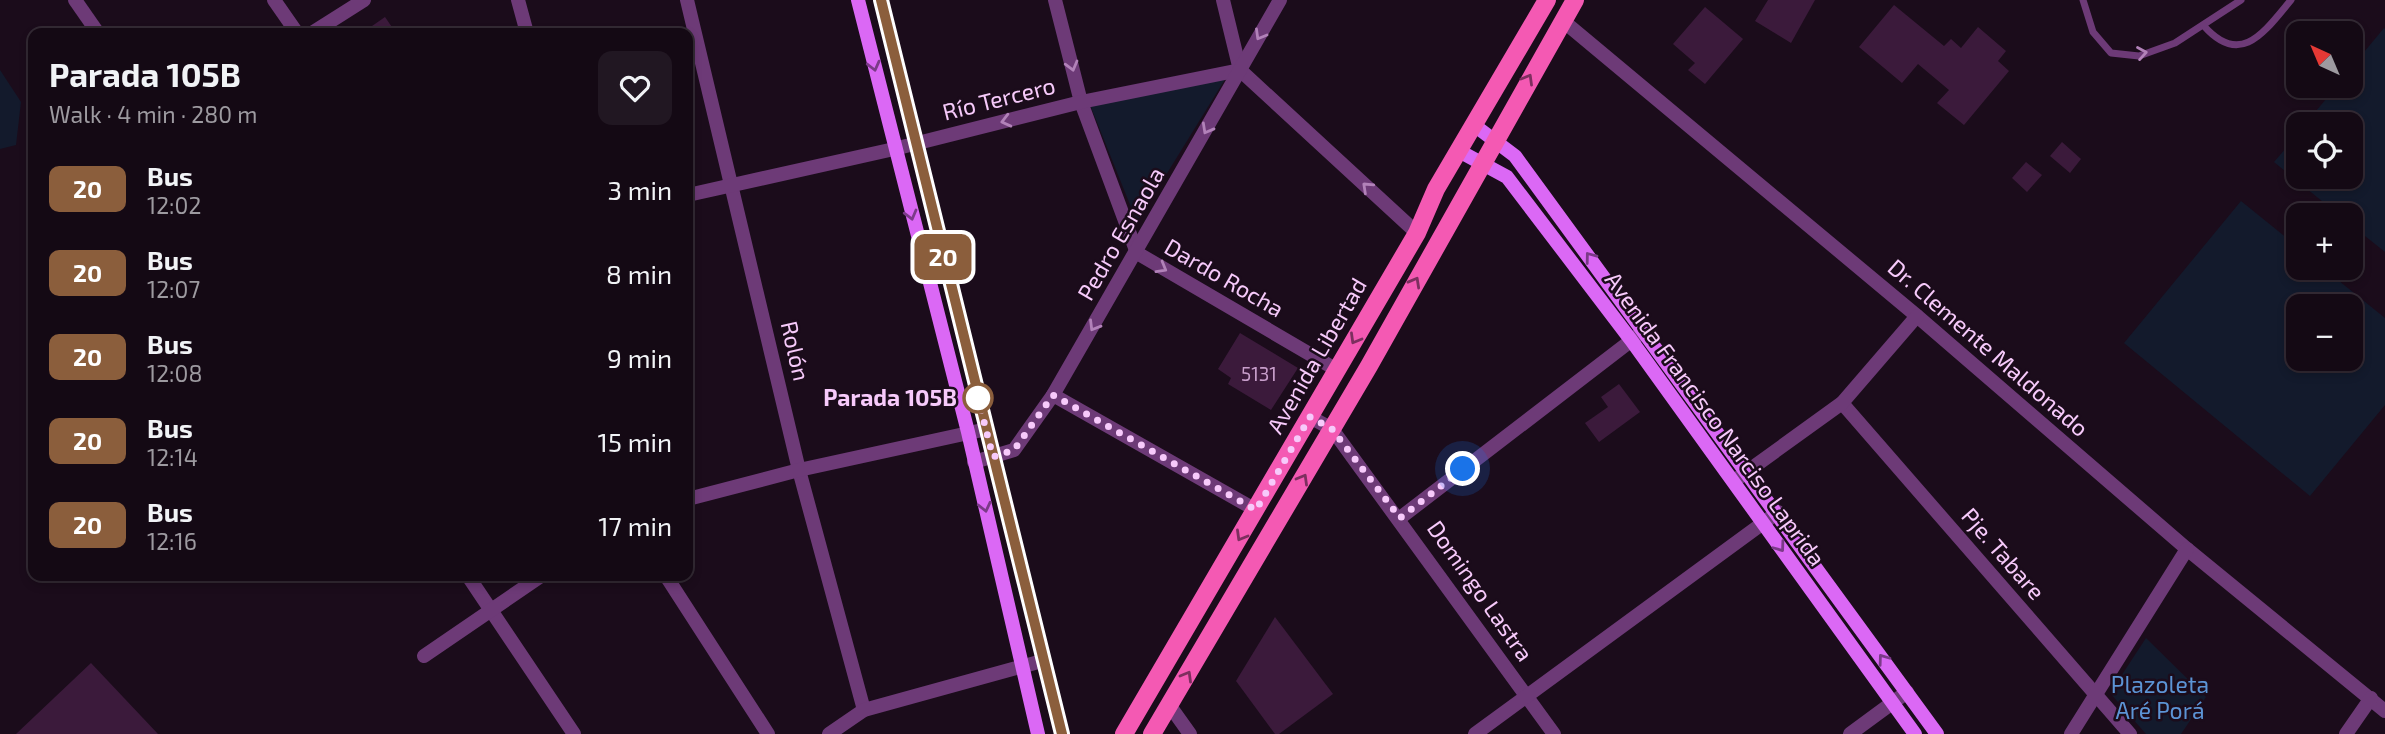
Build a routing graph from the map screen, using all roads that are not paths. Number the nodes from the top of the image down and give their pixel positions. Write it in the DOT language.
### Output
graph roads {
  1 [pos="75,0"];
  2 [pos="274,0"];
  3 [pos="364,0"];
  4 [pos="518,0"];
  5 [pos="687,0"];
  6 [pos="858,0"];
  7 [pos="881,0"];
  8 [pos="1055,0"];
  9 [pos="1223,0"];
  10 [pos="1280,0"];
  11 [pos="1547,0"];
  12 [pos="1575,0"];
  13 [pos="2082,0"];
  14 [pos="2241,0"];
  15 [pos="2291,0"];
  16 [pos="1562,20"];
  17 [pos="2204,26"];
  18 [pos="95,28"];
  19 [pos="294,28"];
  20 [pos="320,28"];
  21 [pos="526,28"];
  22 [pos="1240,69"];
  23 [pos="1081,102"];
  24 [pos="1474,125"];
  25 [pos="1495,138"];
  26 [pos="915,144"];
  27 [pos="894,149"];
  28 [pos="1459,151"];
  29 [pos="1483,163"];
  30 [pos="733,184"];
  31 [pos="693,194"];
  32 [pos="1417,233"];
  33 [pos="1137,253"];
  34 [pos="1917,316"];
  35 [pos="1645,330"];
  36 [pos="1631,340"];
  37 [pos="1337,370"];
  38 [pos="1053,395"];
  39 [pos="1842,403"];
  40 [pos="1310,417"];
  41 [pos="987,429"];
  42 [pos="1332,429"];
  43 [pos="968,432"];
  44 [pos="993,457"];
  45 [pos="974,462"];
  46 [pos="799,470"];
  47 [pos="1749,472"];
  48 [pos="1734,481"];
  49 [pos="693,498"];
  50 [pos="1256,510"];
  51 [pos="1778,512"];
  52 [pos="1400,518"];
  53 [pos="1763,523"];
  54 [pos="2188,549"];
  55 [pos="471,581"];
  56 [pos="534,581"];
  57 [pos="669,581"];
  58 [pos="491,610"];
  59 [pos="424,656"];
  60 [pos="1042,661"];
  61 [pos="1022,667"];
  62 [pos="1907,692"];
  63 [pos="2097,695"];
  64 [pos="1527,696"];
  65 [pos="2371,698"];
  66 [pos="1892,703"];
  67 [pos="1170,706"];
  68 [pos="864,710"];
  69 [pos="2385,710"];
  70 [pos="574,734"];
  71 [pos="768,734"];
  72 [pos="830,734"];
  73 [pos="1038,734"];
  74 [pos="1062,734"];
  75 [pos="1124,734"];
  76 [pos="1152,734"];
  77 [pos="1190,734"];
  78 [pos="1475,734"];
  79 [pos="1554,734"];
  80 [pos="1850,734"];
  81 [pos="1915,734"];
  82 [pos="1937,734"];
  83 [pos="2071,734"];
  84 [pos="2130,734"];
  85 [pos="2346,734"];
  1 -- 18 [label="street"];
  2 -- 19 [label="street"];
  3 -- 20 [label="street"];
  4 -- 21 [label="street"];
  5 -- 30 [label="street, Rolón"];
  6 -- 27 [label="main road, one-way"];
  7 -- 26 [label="main road"];
  8 -- 23 [label="street, Dardo Rocha, one-way"];
  9 -- 22 [label="street"];
  10 -- 22 [label="street, Pedro Esnaola, one-way"];
  11 -- 24 [label="main road, Avenida Libertad"];
  12 -- 16 [label="main road"];
  13 -- 17 [label="lane, one-way"];
  14 -- 17 [label="lane"];
  15 -- 17 [label="lane"];
  25 -- 16 [label="main road, one-way"];
  16 -- 34 [label="street, Dr. Clemente Maldonado"];
  22 -- 23 [label="street, Río Tercero"];
  32 -- 22 [label="street, one-way"];
  22 -- 33 [label="street, Pedro Esnaola, one-way"];
  23 -- 26 [label="street, Río Tercero, one-way"];
  23 -- 33 [label="street, Dardo Rocha"];
  24 -- 25 [label="main road, Avenida Francisco Narciso Laprida"];
  24 -- 28 [label="main road, Avenida Libertad"];
  25 -- 29 [label="main road"];
  35 -- 25 [label="main road, Avenida Francisco Narciso Laprida, one-way"];
  26 -- 27 [label="street, Río Tercero"];
  26 -- 41 [label="main road"];
  27 -- 30 [label="street, Río Tercero"];
  27 -- 43 [label="main road, one-way"];
  28 -- 29 [label="main road, Avenida Francisco Narciso Laprida"];
  28 -- 32 [label="main road, Avenida Libertad"];
  29 -- 36 [label="main road, Avenida Francisco Narciso Laprida"];
  42 -- 29 [label="main road, one-way"];
  30 -- 31 [label="street, Río Tercero"];
  30 -- 46 [label="street, Rolón"];
  32 -- 37 [label="main road, Avenida Libertad, one-way"];
  33 -- 37 [label="street, Dardo Rocha, one-way"];
  33 -- 38 [label="street, Pedro Esnaola, one-way"];
  34 -- 39 [label="street"];
  34 -- 54 [label="street, Dr. Clemente Maldonado"];
  35 -- 36 [label="street"];
  35 -- 47 [label="main road, Avenida Francisco Narciso Laprida"];
  36 -- 48 [label="main road, Avenida Francisco Narciso Laprida"];
  36 -- 52 [label="street"];
  37 -- 40 [label="main road, Avenida Libertad"];
  38 -- 44 [label="street, Pedro Esnaola"];
  38 -- 50 [label="street"];
  39 -- 47 [label="street"];
  39 -- 63 [label="street, Pje. Tabare"];
  40 -- 42 [label="street, Domingo Lastra"];
  40 -- 50 [label="main road, Avenida Libertad"];
  41 -- 43 [label="street"];
  41 -- 44 [label="main road"];
  42 -- 52 [label="street, Domingo Lastra"];
  67 -- 42 [label="main road, one-way"];
  43 -- 45 [label="main road"];
  43 -- 46 [label="street"];
  44 -- 45 [label="street, Pedro Esnaola"];
  44 -- 60 [label="main road"];
  45 -- 61 [label="main road, one-way"];
  46 -- 49 [label="street"];
  46 -- 68 [label="street, Rolón"];
  47 -- 48 [label="street"];
  47 -- 51 [label="main road, Avenida Francisco Narciso Laprida"];
  48 -- 53 [label="main road, Avenida Francisco Narciso Laprida"];
  50 -- 75 [label="main road, Avenida Libertad, one-way"];
  51 -- 53 [label="street"];
  62 -- 51 [label="main road, Avenida Francisco Narciso Laprida, one-way"];
  52 -- 64 [label="street, Domingo Lastra"];
  53 -- 64 [label="street"];
  53 -- 66 [label="main road, Avenida Francisco Narciso Laprida, one-way"];
  54 -- 63 [label="street"];
  54 -- 65 [label="street, Dr. Clemente Maldonado"];
  55 -- 58 [label="street"];
  56 -- 58 [label="street"];
  57 -- 71 [label="street"];
  58 -- 59 [label="street"];
  58 -- 70 [label="street"];
  60 -- 61 [label="street"];
  60 -- 74 [label="main road"];
  61 -- 68 [label="street"];
  61 -- 73 [label="main road"];
  62 -- 66 [label="street"];
  62 -- 82 [label="main road, Avenida Francisco Narciso Laprida"];
  63 -- 83 [label="street"];
  63 -- 84 [label="street, Pje. Tabare"];
  64 -- 78 [label="street"];
  64 -- 79 [label="street, Domingo Lastra"];
  65 -- 69 [label="street, Dr. Clemente Maldonado"];
  65 -- 85 [label="street"];
  66 -- 80 [label="street"];
  66 -- 81 [label="main road, Avenida Francisco Narciso Laprida"];
  67 -- 76 [label="main road"];
  67 -- 77 [label="street"];
  68 -- 72 [label="street"];
}
